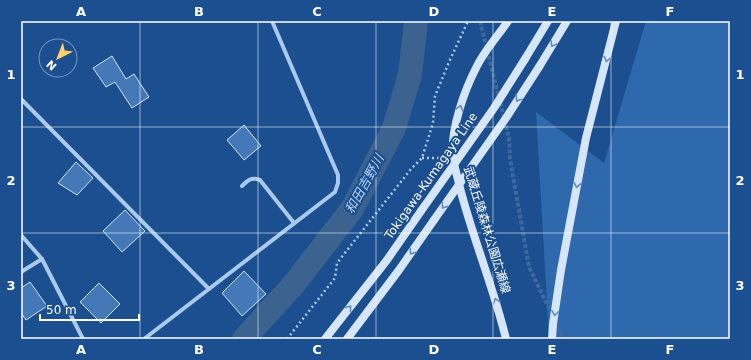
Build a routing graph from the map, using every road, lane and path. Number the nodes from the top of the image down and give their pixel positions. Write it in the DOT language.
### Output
graph roads {
  1 [pos="272,21"];
  2 [pos="468,21"];
  3 [pos="508,21"];
  4 [pos="548,21"];
  5 [pos="567,21"];
  6 [pos="616,21"];
  7 [pos="21,99"];
  8 [pos="422,158"];
  9 [pos="453,159"];
  10 [pos="242,186"];
  11 [pos="294,223"];
  12 [pos="21,235"];
  13 [pos="42,259"];
  14 [pos="21,272"];
  15 [pos="209,289"];
  16 [pos="82,339"];
  17 [pos="144,339"];
  18 [pos="287,339"];
  19 [pos="325,339"];
  20 [pos="347,339"];
  21 [pos="506,339"];
  22 [pos="552,339"];
  1 -- 11 [label="street"];
  2 -- 8 [label="path"];
  9 -- 3 [label="main road, 武蔵丘陵森林公園広瀬線, one-way"];
  19 -- 4 [label="main road, Tokigawa-Kumagaya Line, one-way, bridge"];
  5 -- 20 [label="main road, one-way, bridge"];
  6 -- 22 [label="main road, one-way"];
  7 -- 15 [label="street"];
  8 -- 9 [label="path"];
  8 -- 18 [label="path"];
  21 -- 9 [label="main road, 武蔵丘陵森林公園広瀬線, one-way"];
  10 -- 11 [label="street"];
  11 -- 15 [label="street"];
  12 -- 13 [label="street"];
  13 -- 14 [label="street"];
  13 -- 16 [label="street"];
  15 -- 17 [label="street"];
}
